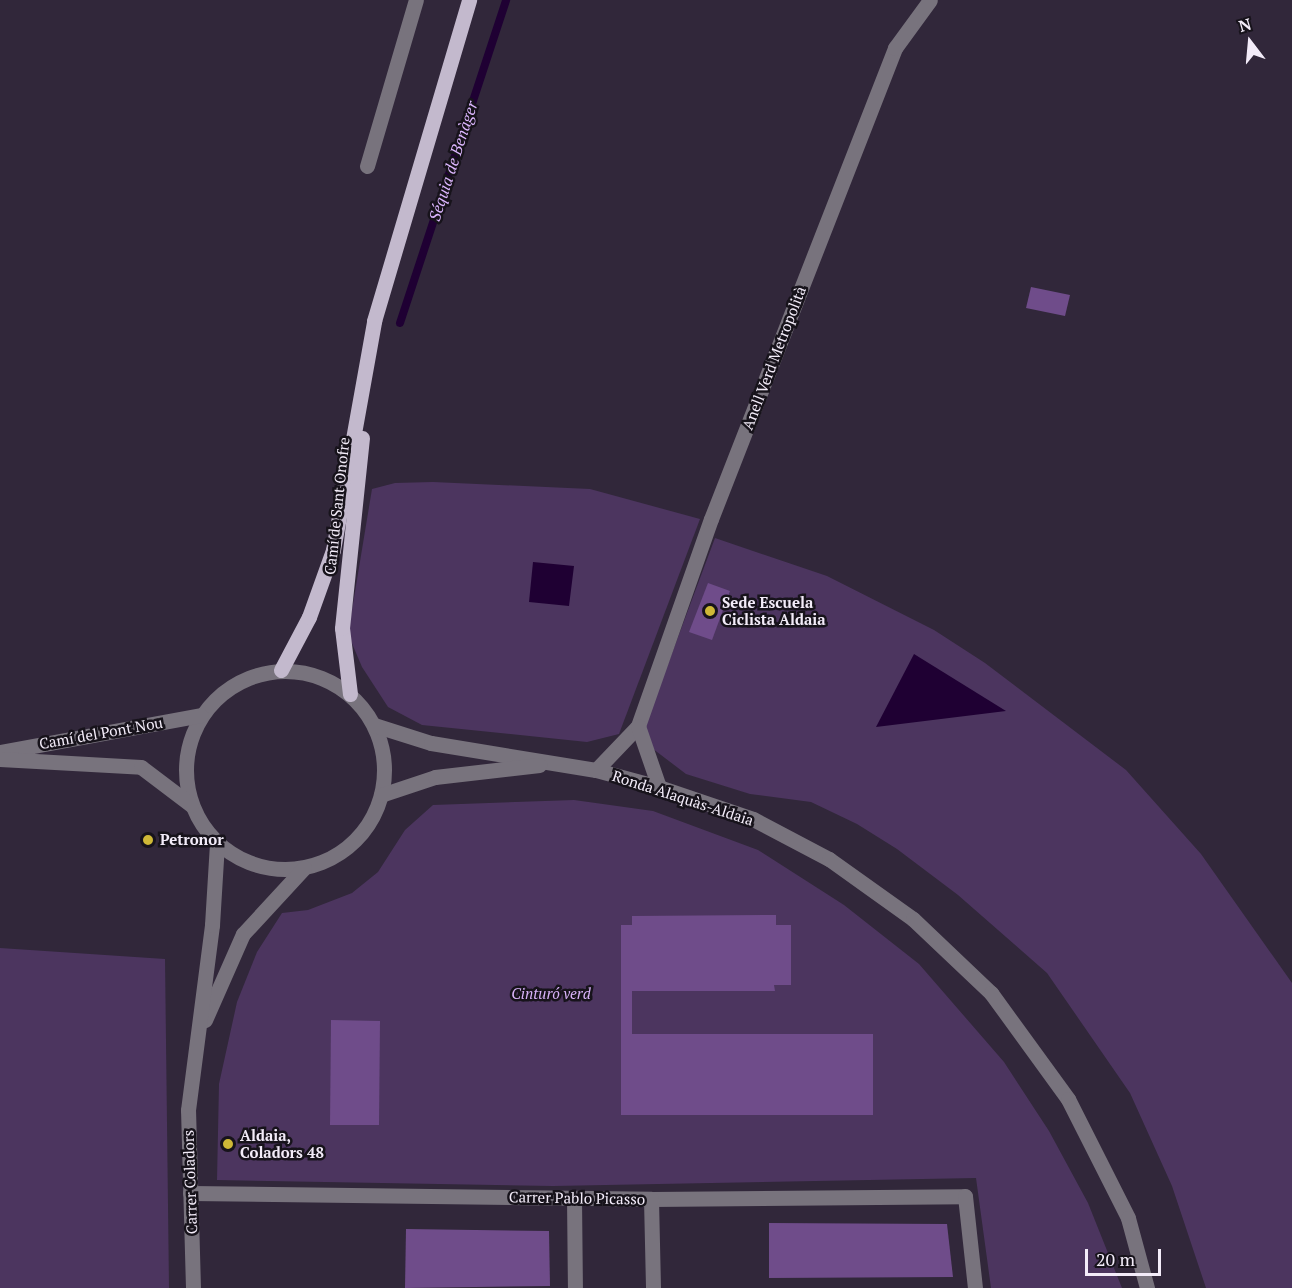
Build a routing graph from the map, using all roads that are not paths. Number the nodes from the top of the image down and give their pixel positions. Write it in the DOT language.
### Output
graph roads {
  1 [pos="416,0"];
  2 [pos="469,0"];
  3 [pos="930,0"];
  4 [pos="367,166"];
  5 [pos="374,321"];
  6 [pos="280,670"];
  7 [pos="350,694"];
  8 [pos="201,715"];
  9 [pos="374,725"];
  10 [pos="638,726"];
  11 [pos="0,752"];
  12 [pos="0,759"];
  13 [pos="558,763"];
  14 [pos="596,770"];
  15 [pos="659,787"];
  16 [pos="381,795"];
  17 [pos="191,805"];
  18 [pos="218,844"];
  19 [pos="304,868"];
  20 [pos="198,1034"];
  21 [pos="190,1193"];
  22 [pos="574,1198"];
  23 [pos="651,1199"];
  24 [pos="193,1288"];
  25 [pos="574,1288"];
  26 [pos="653,1288"];
  27 [pos="975,1288"];
  28 [pos="1147,1288"];
  1 -- 4 [label="street"];
  2 -- 5 [label="main road, Camí de Sant Onofre"];
  3 -- 10 [label="street, Anell Verd Metropolità"];
  5 -- 6 [label="main road, Camí de Sant Onofre"];
  5 -- 7 [label="main road, Camí de Sant Onofre"];
  6 -- 7 [label="street"];
  6 -- 8 [label="street"];
  7 -- 9 [label="street"];
  8 -- 11 [label="street, Camí del Pont Nou"];
  8 -- 17 [label="street"];
  9 -- 13 [label="street, Ronda Alaquàs-Aldaia"];
  9 -- 16 [label="street"];
  10 -- 14 [label="street, Anell Verd Metropolità"];
  10 -- 15 [label="street"];
  12 -- 17 [label="street, Camí del Pont Nou"];
  13 -- 14 [label="street, Ronda Alaquàs-Aldaia"];
  13 -- 16 [label="street, Ronda Alaquàs-Aldaia"];
  14 -- 15 [label="street, Ronda Alaquàs-Aldaia"];
  15 -- 28 [label="street, Ronda Alaquàs-Aldaia"];
  16 -- 19 [label="street"];
  17 -- 18 [label="street"];
  18 -- 19 [label="street"];
  18 -- 20 [label="street"];
  19 -- 20 [label="street"];
  20 -- 21 [label="street, Carrer Coladors"];
  21 -- 22 [label="street, Carrer Pablo Picasso"];
  21 -- 24 [label="street, Carrer Coladors"];
  22 -- 23 [label="street, Carrer Pablo Picasso"];
  22 -- 25 [label="street"];
  23 -- 26 [label="street"];
  23 -- 27 [label="street, Carrer Pablo Picasso"];
}
